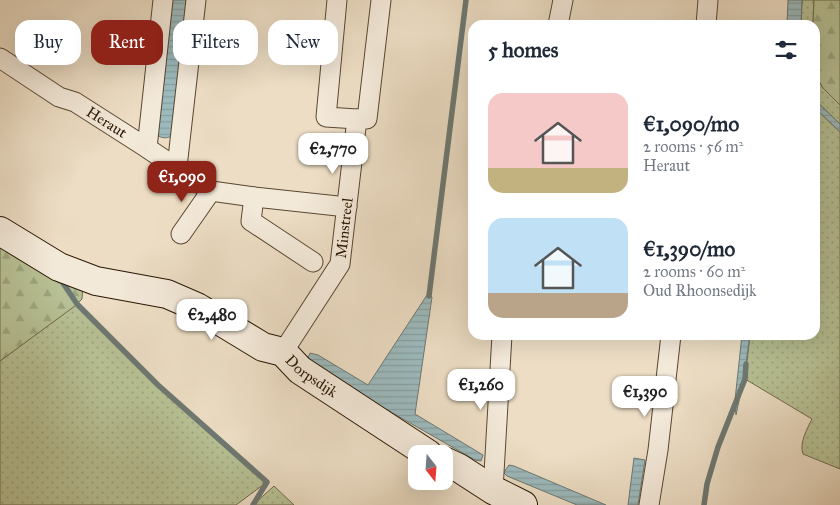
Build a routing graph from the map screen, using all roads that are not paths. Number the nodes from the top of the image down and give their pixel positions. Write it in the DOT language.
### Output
graph roads {
  1 [pos="164,0"];
  2 [pos="196,0"];
  3 [pos="337,0"];
  4 [pos="381,0"];
  5 [pos="563,0"];
  6 [pos="708,0"];
  7 [pos="559,20"];
  8 [pos="706,20"];
  9 [pos="0,58"];
  10 [pos="357,118"];
  11 [pos="147,148"];
  12 [pos="177,167"];
  13 [pos="211,191"];
  14 [pos="254,197"];
  15 [pos="347,207"];
  16 [pos="0,230"];
  17 [pos="181,234"];
  18 [pos="313,262"];
  19 [pos="502,340"];
  20 [pos="670,340"];
  21 [pos="283,352"];
  22 [pos="414,445"];
  23 [pos="453,465"];
  24 [pos="493,490"];
  25 [pos="522,505"];
  26 [pos="649,505"];
  1 -- 11 [label="street"];
  2 -- 12 [label="street"];
  3 -- 10 [label="street"];
  4 -- 10 [label="street"];
  5 -- 7 [label="street"];
  6 -- 8 [label="street"];
  9 -- 11 [label="street, Heraut"];
  10 -- 15 [label="street, Minstreel"];
  11 -- 12 [label="street, Heraut"];
  12 -- 13 [label="street, Heraut"];
  13 -- 14 [label="street, Heraut"];
  13 -- 17 [label="street"];
  14 -- 15 [label="street, Heraut"];
  14 -- 18 [label="street"];
  15 -- 21 [label="street, Minstreel"];
  16 -- 21 [label="street, Dorpsdijk"];
  19 -- 24 [label="street"];
  20 -- 26 [label="street"];
  21 -- 22 [label="street, Dorpsdijk"];
  23 -- 24 [label="street"];
  24 -- 25 [label="street"];
}
